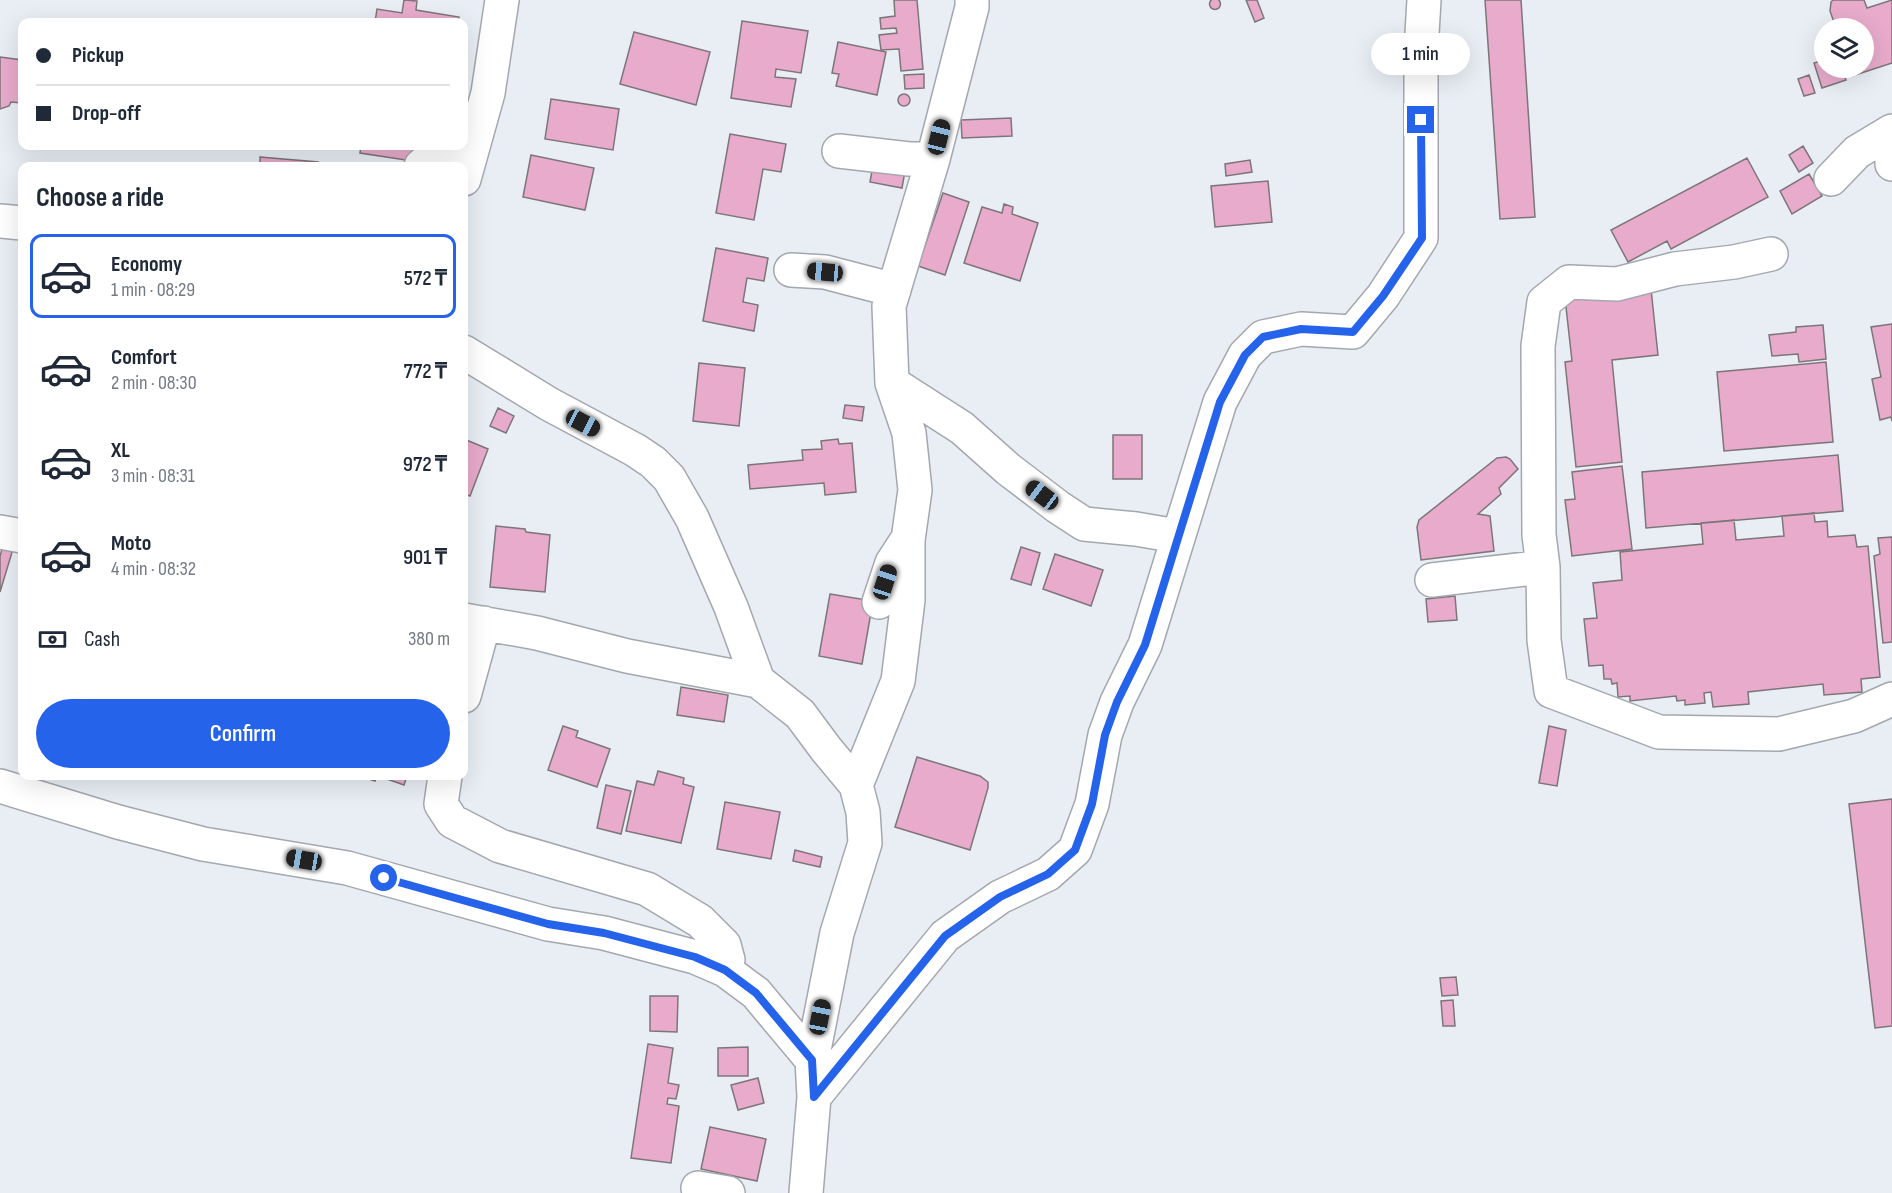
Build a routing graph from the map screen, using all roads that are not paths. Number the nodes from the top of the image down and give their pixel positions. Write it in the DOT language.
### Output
graph roads {
  1 [pos="502,0"];
  2 [pos="972,0"];
  3 [pos="1424,0"];
  4 [pos="474,114"];
  5 [pos="1892,131"];
  6 [pos="439,150"];
  7 [pos="839,151"];
  8 [pos="1892,157"];
  9 [pos="933,159"];
  10 [pos="426,162"];
  11 [pos="466,162"];
  12 [pos="1892,164"];
  13 [pos="1831,179"];
  14 [pos="0,222"];
  15 [pos="18,223"];
  16 [pos="1771,254"];
  17 [pos="791,270"];
  18 [pos="894,290"];
  19 [pos="468,354"];
  20 [pos="892,383"];
  21 [pos="0,531"];
  22 [pos="18,535"];
  23 [pos="1177,536"];
  24 [pos="908,540"];
  25 [pos="1543,567"];
  26 [pos="1432,580"];
  27 [pos="879,602"];
  28 [pos="474,622"];
  29 [pos="468,666"];
  30 [pos="758,681"];
  31 [pos="1892,699"];
  32 [pos="0,767"];
  33 [pos="18,774"];
  34 [pos="32,780"];
  35 [pos="444,780"];
  36 [pos="856,784"];
  37 [pos="0,786"];
  38 [pos="89,813"];
  39 [pos="725,970"];
  40 [pos="812,1060"];
  41 [pos="814,1097"];
  42 [pos="806,1193"];
  1 -- 4 [label="street"];
  2 -- 9 [label="street"];
  3 -- 23 [label="street"];
  4 -- 11 [label="street"];
  5 -- 13 [label="street"];
  6 -- 10 [label="street"];
  7 -- 9 [label="street"];
  8 -- 12 [label="street"];
  9 -- 18 [label="street"];
  14 -- 15 [label="street"];
  16 -- 25 [label="street"];
  17 -- 18 [label="street"];
  18 -- 20 [label="street"];
  19 -- 30 [label="street"];
  20 -- 23 [label="street"];
  20 -- 24 [label="street"];
  21 -- 22 [label="street"];
  23 -- 41 [label="street"];
  24 -- 27 [label="street"];
  24 -- 36 [label="street"];
  25 -- 26 [label="street"];
  25 -- 31 [label="street"];
  28 -- 29 [label="street"];
  28 -- 30 [label="street"];
  30 -- 36 [label="street"];
  32 -- 33 [label="street"];
  34 -- 38 [label="street"];
  35 -- 39 [label="street"];
  36 -- 40 [label="street"];
  37 -- 38 [label="street"];
  38 -- 39 [label="street"];
  39 -- 40 [label="street"];
  40 -- 41 [label="street"];
  41 -- 42 [label="street"];
}
